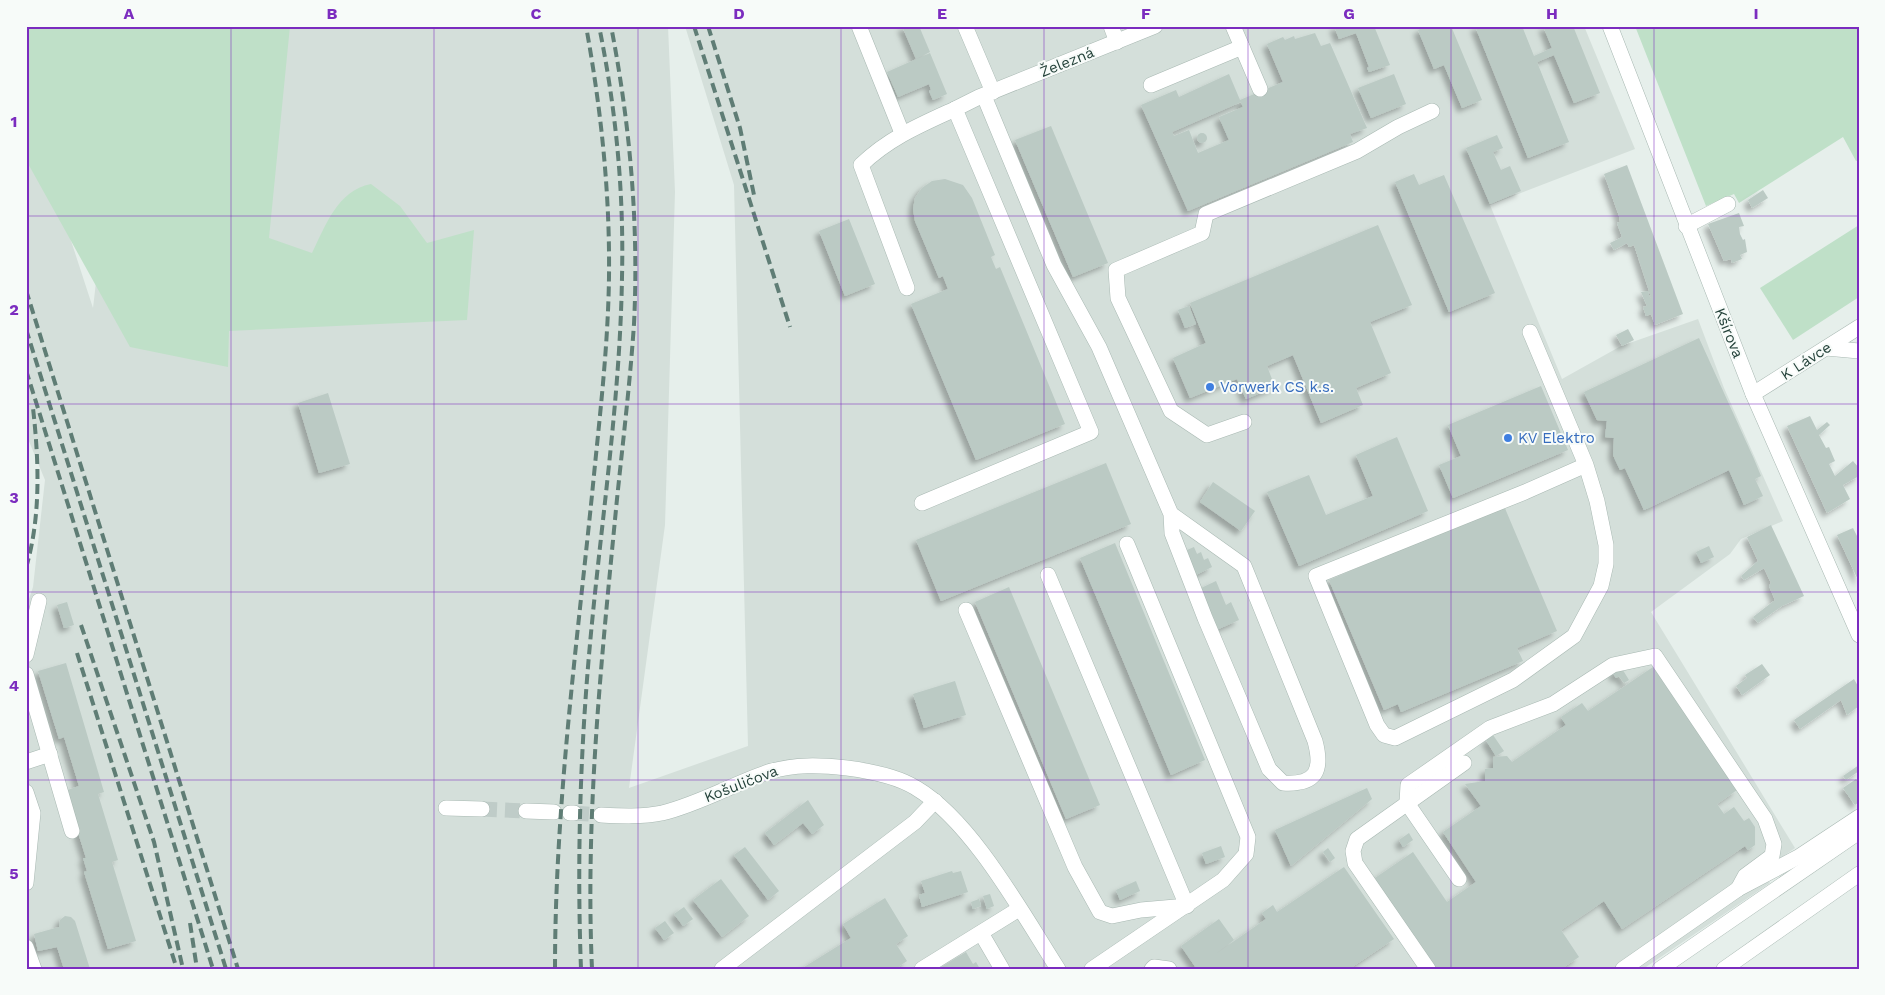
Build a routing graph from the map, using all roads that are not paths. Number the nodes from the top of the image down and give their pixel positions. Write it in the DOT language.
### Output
graph roads {
  1 [pos="859,26"];
  2 [pos="966,26"];
  3 [pos="1111,26"];
  4 [pos="1155,26"];
  5 [pos="1233,26"];
  6 [pos="1610,26"];
  7 [pos="1117,42"];
  8 [pos="1242,47"];
  9 [pos="1151,85"];
  10 [pos="1260,89"];
  11 [pos="985,95"];
  12 [pos="955,110"];
  13 [pos="1432,111"];
  14 [pos="902,133"];
  15 [pos="1728,204"];
  16 [pos="1686,226"];
  17 [pos="907,288"];
  18 [pos="1859,327"];
  19 [pos="1530,332"];
  20 [pos="1826,348"];
  21 [pos="1859,351"];
  22 [pos="1753,394"];
  23 [pos="1244,422"];
  24 [pos="1586,465"];
  25 [pos="922,503"];
  26 [pos="1171,514"];
  27 [pos="1126,544"];
  28 [pos="1048,575"];
  29 [pos="39,601"];
  30 [pos="966,610"];
  31 [pos="1859,635"];
  32 [pos="26,655"];
  33 [pos="26,674"];
  34 [pos="50,754"];
  35 [pos="26,762"];
  36 [pos="1464,763"];
  37 [pos="26,792"];
  38 [pos="935,801"];
  39 [pos="1407,803"];
  40 [pos="446,808"];
  41 [pos="482,809"];
  42 [pos="526,811"];
  43 [pos="554,812"];
  44 [pos="601,815"];
  45 [pos="1859,817"];
  46 [pos="72,831"];
  47 [pos="1859,832"];
  48 [pos="1859,874"];
  49 [pos="1459,879"];
  50 [pos="26,883"];
  51 [pos="1738,889"];
  52 [pos="1187,906"];
  53 [pos="1019,909"];
  54 [pos="981,932"];
  55 [pos="26,947"];
  56 [pos="730,966"];
  57 [pos="34,969"];
  58 [pos="922,969"];
  59 [pos="1002,969"];
  60 [pos="1058,969"];
  61 [pos="1092,969"];
  62 [pos="1152,969"];
  63 [pos="1169,969"];
  64 [pos="1428,969"];
  65 [pos="1623,969"];
  66 [pos="1660,969"];
  67 [pos="1724,969"];
  1 -- 14 [label="street"];
  2 -- 11 [label="street"];
  3 -- 7 [label="street"];
  4 -- 7 [label="street, Železná"];
  5 -- 8 [label="street"];
  6 -- 16 [label="street, Kšírova"];
  7 -- 11 [label="street, Železná"];
  8 -- 9 [label="street"];
  8 -- 10 [label="street"];
  11 -- 12 [label="street, Železná"];
  11 -- 26 [label="street"];
  12 -- 14 [label="street, Železná"];
  12 -- 25 [label="street"];
  13 -- 23 [label="street"];
  14 -- 17 [label="street, Železná"];
  15 -- 16 [label="street"];
  16 -- 22 [label="street, Kšírova"];
  18 -- 20 [label="street, K Lávce"];
  19 -- 24 [label="street"];
  20 -- 21 [label="street"];
  20 -- 22 [label="street, K Lávce"];
  22 -- 31 [label="street, Kšírova"];
  24 -- 24 [label="street"];
  26 -- 26 [label="street"];
  27 -- 52 [label="street"];
  28 -- 52 [label="street"];
  29 -- 32 [label="street"];
  30 -- 52 [label="street"];
  33 -- 34 [label="street"];
  34 -- 35 [label="street"];
  34 -- 46 [label="street"];
  36 -- 39 [label="street"];
  37 -- 50 [label="street"];
  38 -- 44 [label="street, Košuličova"];
  38 -- 53 [label="street, Košuličova"];
  38 -- 56 [label="street"];
  39 -- 49 [label="street"];
  39 -- 51 [label="street"];
  39 -- 64 [label="street"];
  40 -- 41 [label="street"];
  42 -- 43 [label="street"];
  45 -- 51 [label="street"];
  47 -- 66 [label="street"];
  48 -- 67 [label="street"];
  51 -- 65 [label="street"];
  52 -- 61 [label="street"];
  53 -- 54 [label="street"];
  53 -- 60 [label="street, Košuličova"];
  54 -- 58 [label="street"];
  54 -- 59 [label="street"];
  55 -- 57 [label="street"];
  62 -- 63 [label="street"];
}
